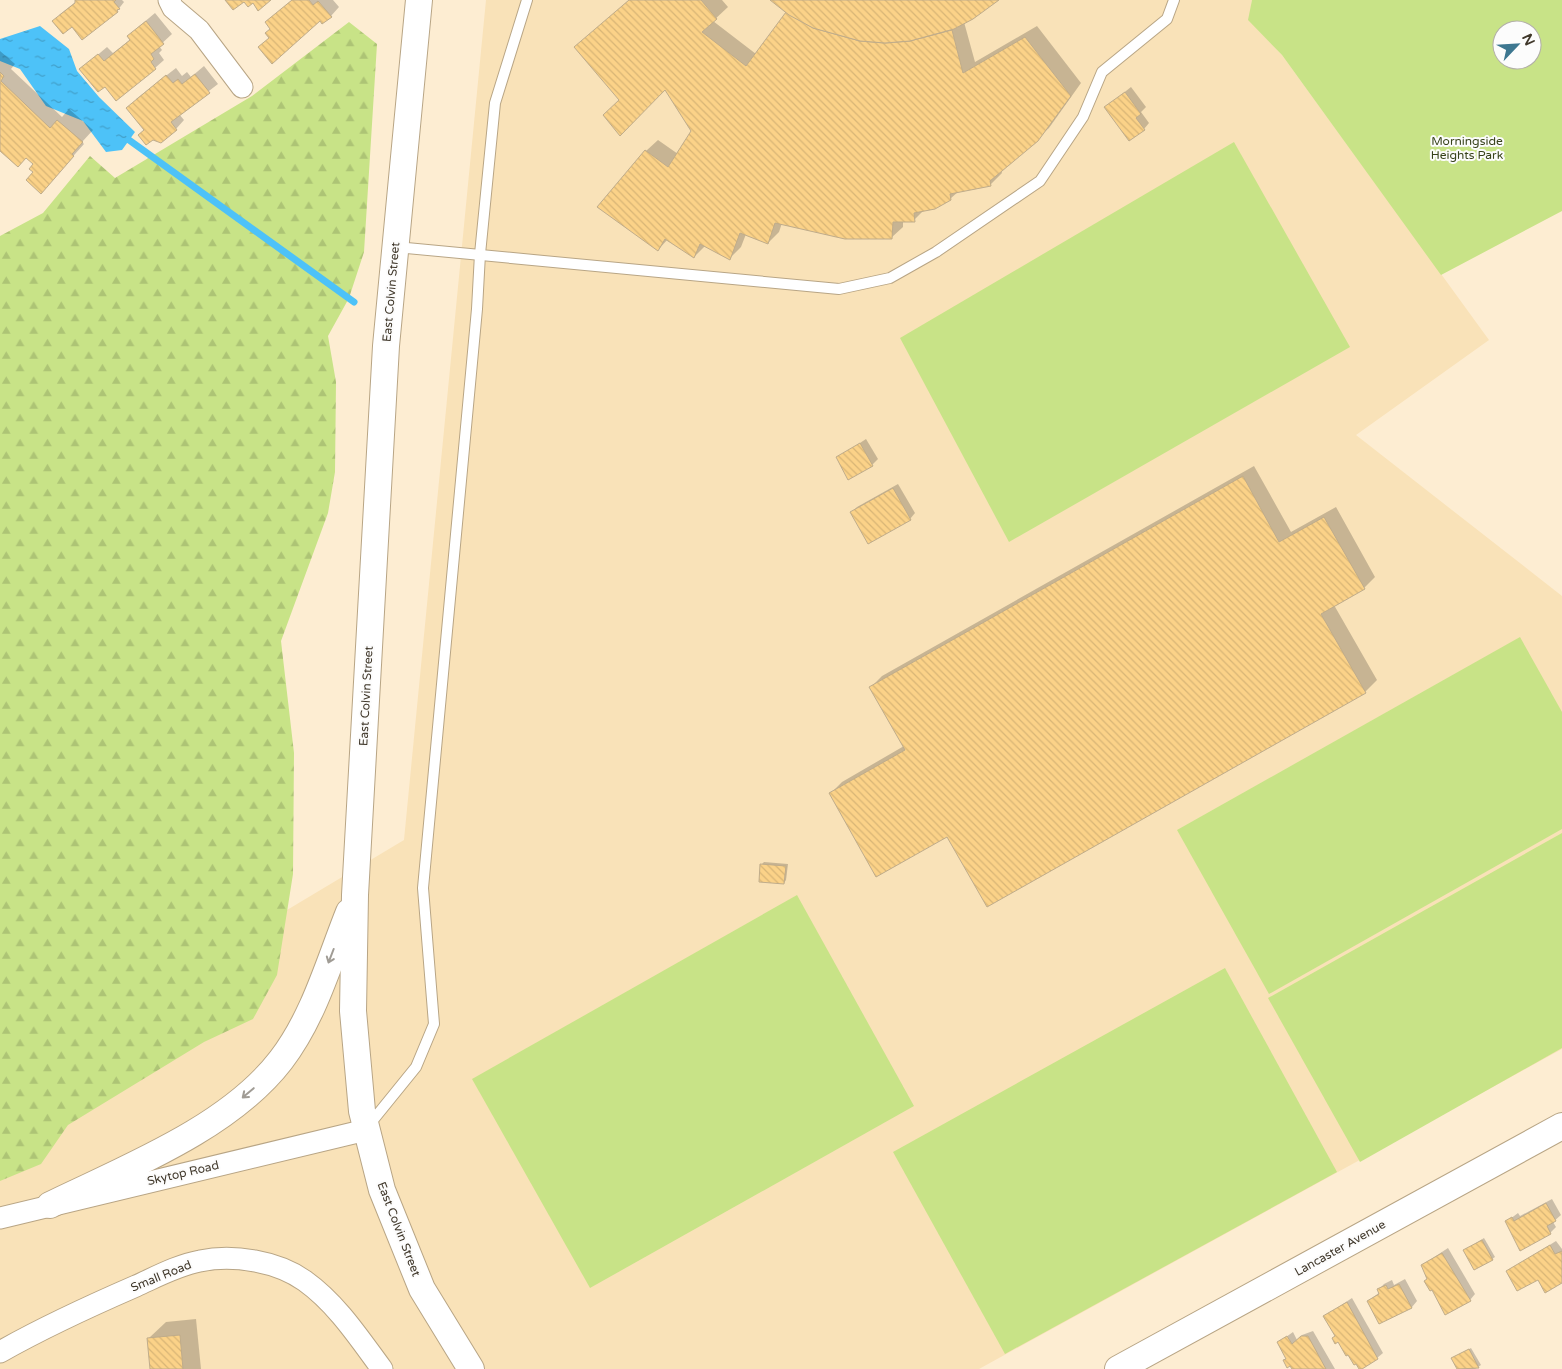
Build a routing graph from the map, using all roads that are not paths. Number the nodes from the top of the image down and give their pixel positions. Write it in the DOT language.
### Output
graph roads {
  1 [pos="169,0"];
  2 [pos="419,0"];
  3 [pos="527,0"];
  4 [pos="1174,0"];
  5 [pos="242,87"];
  6 [pos="396,247"];
  7 [pos="480,254"];
  8 [pos="355,895"];
  9 [pos="366,1130"];
  10 [pos="1560,1131"];
  11 [pos="50,1205"];
  12 [pos="0,1218"];
  13 [pos="0,1352"];
  14 [pos="382,1369"];
  15 [pos="471,1369"];
  16 [pos="1118,1369"];
  1 -- 5 [label="street"];
  2 -- 6 [label="street, East Colvin Street"];
  3 -- 7 [label="lane"];
  4 -- 7 [label="lane"];
  6 -- 7 [label="lane"];
  6 -- 8 [label="street, East Colvin Street"];
  7 -- 9 [label="lane"];
  8 -- 9 [label="street, East Colvin Street"];
  8 -- 11 [label="street, one-way"];
  9 -- 11 [label="street, Skytop Road"];
  9 -- 15 [label="street, East Colvin Street"];
  10 -- 16 [label="street, Lancaster Avenue"];
  11 -- 12 [label="street, Skytop Road"];
  13 -- 14 [label="street, Small Road"];
}
